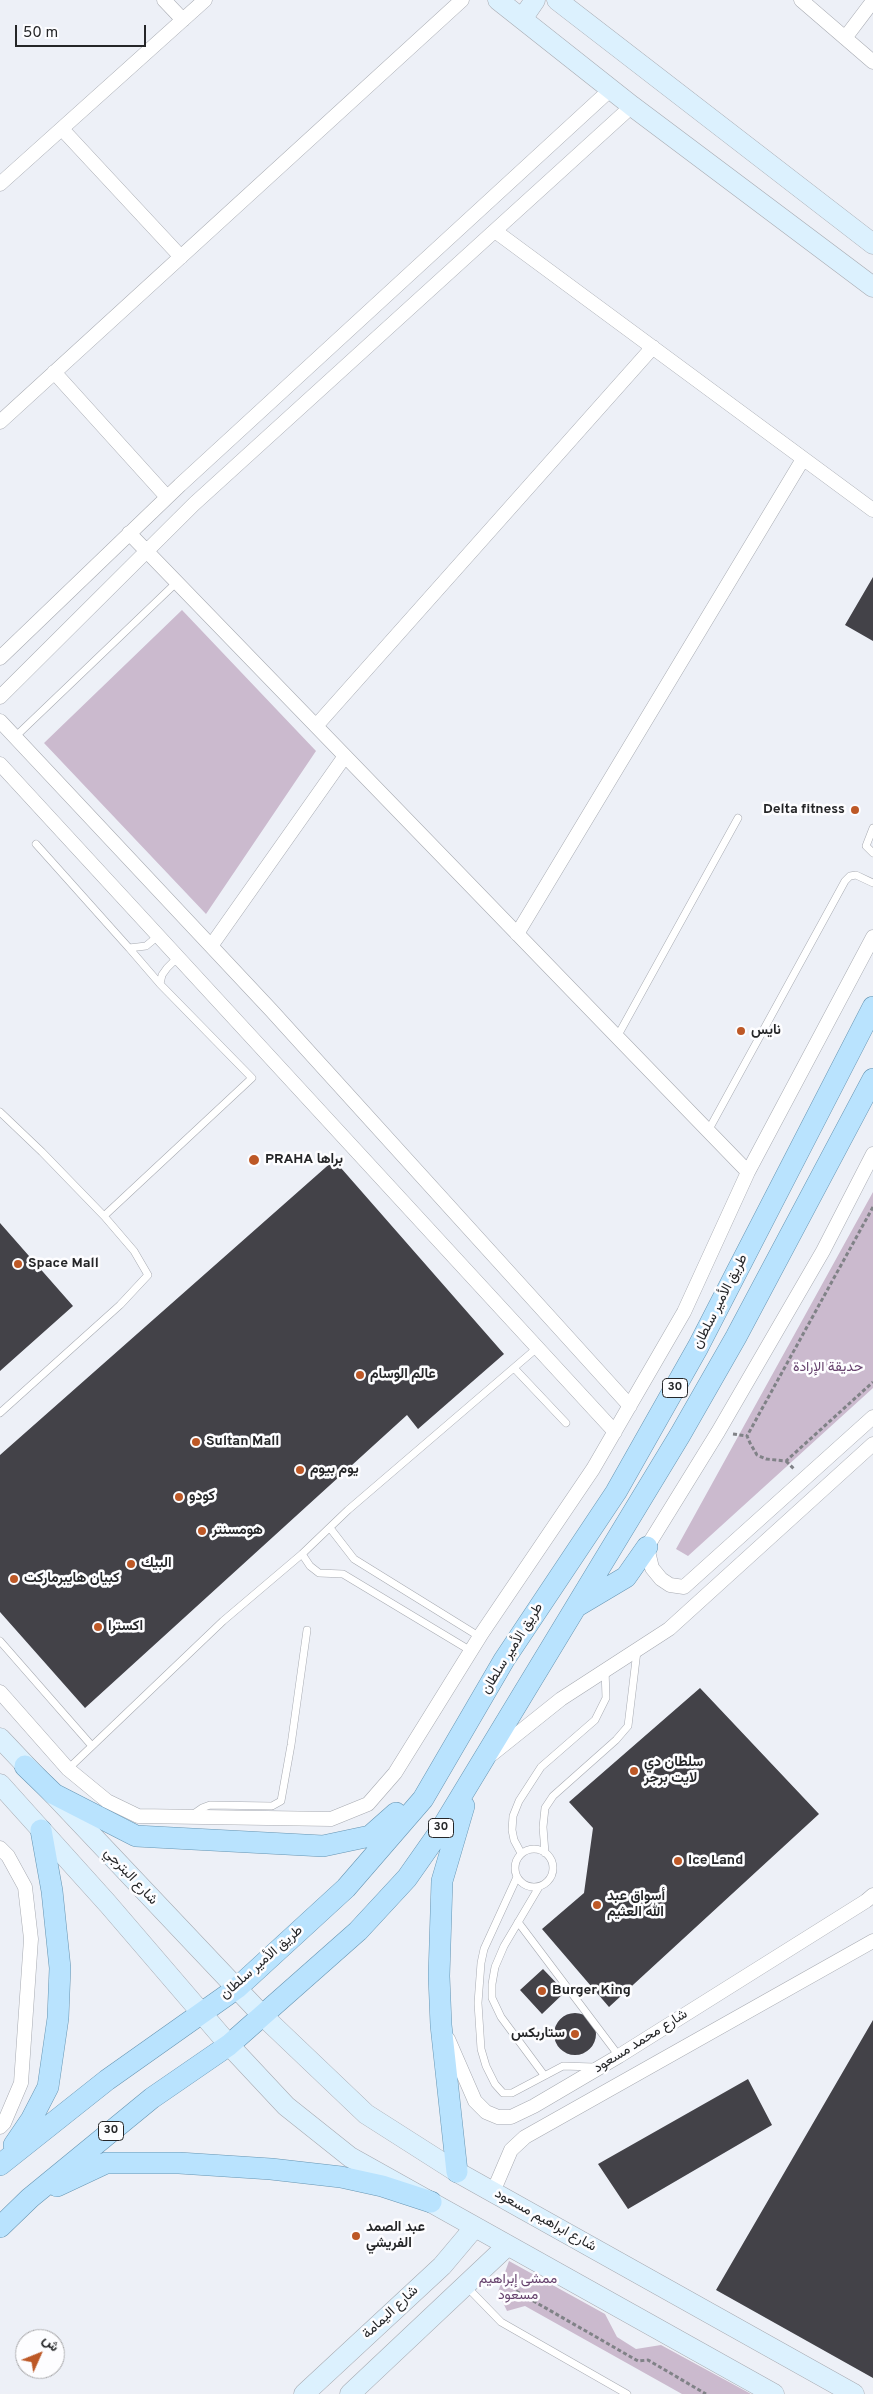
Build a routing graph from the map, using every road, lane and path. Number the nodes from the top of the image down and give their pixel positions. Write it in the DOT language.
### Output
graph roads {
  1 [pos="164,0"];
  2 [pos="205,0"];
  3 [pos="462,0"];
  4 [pos="498,0"];
  5 [pos="535,0"];
  6 [pos="557,0"];
  7 [pos="800,0"];
  8 [pos="873,1"];
  9 [pos="522,19"];
  10 [pos="182,20"];
  11 [pos="845,38"];
  12 [pos="873,62"];
  13 [pos="611,89"];
  14 [pos="632,106"];
  15 [pos="62,128"];
  16 [pos="0,184"];
  17 [pos="495,231"];
  18 [pos="873,244"];
  19 [pos="181,257"];
  20 [pos="873,287"];
  21 [pos="652,347"];
  22 [pos="54,372"];
  23 [pos="0,422"];
  24 [pos="803,459"];
  25 [pos="167,497"];
  26 [pos="873,510"];
  27 [pos="130,533"];
  28 [pos="147,551"];
  29 [pos="177,582"];
  30 [pos="0,658"];
  31 [pos="0,697"];
  32 [pos="0,721"];
  33 [pos="316,726"];
  34 [pos="15,737"];
  35 [pos="344,756"];
  36 [pos="0,764"];
  37 [pos="738,818"];
  38 [pos="873,828"];
  39 [pos="36,844"];
  40 [pos="873,853"];
  41 [pos="873,883"];
  42 [pos="517,934"];
  43 [pos="159,935"];
  44 [pos="873,937"];
  45 [pos="211,946"];
  46 [pos="129,948"];
  47 [pos="182,961"];
  48 [pos="160,984"];
  49 [pos="873,1007"];
  50 [pos="617,1037"];
  51 [pos="873,1079"];
  52 [pos="0,1112"];
  53 [pos="708,1131"];
  54 [pos="802,1142"];
  55 [pos="873,1154"];
  56 [pos="832,1156"];
  57 [pos="748,1172"];
  58 [pos="873,1207"];
  59 [pos="104,1216"];
  60 [pos="537,1348"];
  61 [pos="514,1368"];
  62 [pos="873,1382"];
  63 [pos="630,1406"];
  64 [pos="0,1413"];
  65 [pos="873,1417"];
  66 [pos="566,1423"];
  67 [pos="615,1432"];
  68 [pos="873,1444"];
  69 [pos="330,1528"];
  70 [pos="647,1547"];
  71 [pos="302,1554"];
  72 [pos="577,1607"];
  73 [pos="307,1630"];
  74 [pos="480,1637"];
  75 [pos="0,1642"];
  76 [pos="637,1650"];
  77 [pos="471,1651"];
  78 [pos="605,1669"];
  79 [pos="0,1692"];
  80 [pos="0,1738"];
  81 [pos="92,1746"];
  82 [pos="449,1754"];
  83 [pos="481,1763"];
  84 [pos="25,1766"];
  85 [pos="68,1769"];
  86 [pos="0,1784"];
  87 [pos="191,1816"];
  88 [pos="41,1830"];
  89 [pos="0,1848"];
  90 [pos="545,1853"];
  91 [pos="521,1854"];
  92 [pos="517,1877"];
  93 [pos="539,1887"];
  94 [pos="871,1902"];
  95 [pos="518,1922"];
  96 [pos="873,1941"];
  97 [pos="237,1988"];
  98 [pos="201,2012"];
  99 [pos="262,2014"];
  100 [pos="441,2025"];
  101 [pos="230,2045"];
  102 [pos="619,2056"];
  103 [pos="599,2068"];
  104 [pos="544,2076"];
  105 [pos="0,2127"];
  106 [pos="0,2165"];
  107 [pos="457,2172"];
  108 [pos="493,2192"];
  109 [pos="30,2198"];
  110 [pos="431,2202"];
  111 [pos="0,2227"];
  112 [pos="474,2228"];
  113 [pos="507,2246"];
  114 [pos="465,2286"];
  115 [pos="516,2291"];
  116 [pos="304,2394"];
  117 [pos="350,2394"];
  118 [pos="627,2394"];
  119 [pos="706,2394"];
  120 [pos="774,2394"];
  121 [pos="854,2394"];
  1 -- 10 [label="street"];
  2 -- 10 [label="street"];
  3 -- 19 [label="street"];
  4 -- 9 [label="main road"];
  5 -- 9 [label="main road"];
  6 -- 18 [label="main road"];
  7 -- 11 [label="street"];
  8 -- 11 [label="street"];
  9 -- 13 [label="main road"];
  10 -- 15 [label="street"];
  11 -- 12 [label="street"];
  13 -- 14 [label="main road"];
  13 -- 25 [label="street"];
  14 -- 17 [label="street"];
  14 -- 20 [label="main road"];
  15 -- 16 [label="street"];
  15 -- 19 [label="street"];
  17 -- 21 [label="street"];
  17 -- 28 [label="street"];
  19 -- 22 [label="street"];
  21 -- 24 [label="street"];
  21 -- 33 [label="street"];
  22 -- 23 [label="street"];
  22 -- 25 [label="street"];
  24 -- 26 [label="street"];
  24 -- 42 [label="street"];
  25 -- 27 [label="street"];
  27 -- 28 [label="street"];
  27 -- 30 [label="street"];
  28 -- 29 [label="street"];
  28 -- 31 [label="street"];
  29 -- 33 [label="street"];
  29 -- 34 [label="lane"];
  32 -- 34 [label="street"];
  33 -- 35 [label="street"];
  34 -- 45 [label="street"];
  35 -- 42 [label="street"];
  35 -- 45 [label="street"];
  36 -- 43 [label="street"];
  37 -- 50 [label="lane"];
  38 -- 40 [label="lane"];
  39 -- 46 [label="lane"];
  41 -- 53 [label="lane"];
  42 -- 50 [label="street"];
  43 -- 46 [label="lane"];
  43 -- 47 [label="street"];
  44 -- 57 [label="street"];
  45 -- 63 [label="street"];
  46 -- 48 [label="lane"];
  47 -- 48 [label="lane"];
  47 -- 60 [label="street"];
  48 -- 59 [label="lane"];
  49 -- 54 [label="main road, طريق الأمير سلطان / 30"];
  50 -- 53 [label="street"];
  51 -- 56 [label="main road, طريق الأمير سلطان / 30"];
  52 -- 59 [label="lane"];
  53 -- 57 [label="street"];
  54 -- 56 [label="main road"];
  54 -- 82 [label="main road, طريق الأمير سلطان / 30"];
  55 -- 70 [label="street"];
  56 -- 72 [label="main road, طريق الأمير سلطان / 30"];
  57 -- 63 [label="street"];
  58 -- 62 [label="path"];
  59 -- 64 [label="lane"];
  60 -- 61 [label="lane"];
  60 -- 67 [label="street"];
  61 -- 66 [label="lane"];
  61 -- 69 [label="lane"];
  63 -- 67 [label="street"];
  65 -- 70 [label="street"];
  67 -- 74 [label="street"];
  68 -- 76 [label="street"];
  69 -- 71 [label="lane"];
  69 -- 74 [label="lane"];
  70 -- 72 [label="main road"];
  71 -- 77 [label="lane"];
  71 -- 81 [label="lane"];
  72 -- 83 [label="main road, طريق الأمير سلطان / 30"];
  73 -- 87 [label="lane"];
  74 -- 77 [label="street"];
  75 -- 81 [label="lane"];
  76 -- 78 [label="street"];
  76 -- 90 [label="lane"];
  77 -- 87 [label="street"];
  78 -- 83 [label="street"];
  78 -- 91 [label="lane"];
  79 -- 85 [label="street"];
  80 -- 84 [label="main road, شارع البترجي"];
  81 -- 85 [label="lane"];
  82 -- 84 [label="main road"];
  82 -- 97 [label="main road, طريق الأمير سلطان / 30"];
  83 -- 99 [label="main road, طريق الأمير سلطان / 30"];
  83 -- 100 [label="main road"];
  84 -- 97 [label="main road, شارع البترجي"];
  85 -- 87 [label="street"];
  86 -- 88 [label="main road"];
  88 -- 98 [label="main road"];
  88 -- 106 [label="main road"];
  89 -- 105 [label="street"];
  90 -- 91 [label="lane"];
  90 -- 93 [label="lane"];
  91 -- 92 [label="lane"];
  92 -- 93 [label="lane"];
  92 -- 104 [label="lane"];
  93 -- 95 [label="lane"];
  94 -- 102 [label="street, شارع محمد مسعود"];
  95 -- 102 [label="lane"];
  95 -- 104 [label="lane"];
  96 -- 108 [label="street, شارع محمد مسعود"];
  97 -- 98 [label="main road, طريق الأمير سلطان / 30"];
  97 -- 99 [label="main road, شارع البترجي"];
  98 -- 101 [label="main road"];
  98 -- 106 [label="main road, طريق الأمير سلطان / 30"];
  99 -- 101 [label="main road, طريق الأمير سلطان / 30"];
  99 -- 107 [label="main road, شارع ابراهيم مسعود"];
  100 -- 103 [label="street, شارع محمد مسعود"];
  100 -- 107 [label="main road"];
  101 -- 109 [label="main road, طريق الأمير سلطان / 30"];
  101 -- 110 [label="main road"];
  102 -- 103 [label="street, شارع محمد مسعود"];
  103 -- 104 [label="lane"];
  107 -- 108 [label="main road, شارع ابراهيم مسعود"];
  108 -- 121 [label="main road, شارع ابراهيم مسعود"];
  109 -- 110 [label="main road"];
  109 -- 111 [label="main road, طريق الأمير سلطان / 30"];
  110 -- 112 [label="main road"];
  112 -- 113 [label="main road"];
  112 -- 116 [label="main road, شارع اليمامة"];
  113 -- 114 [label="main road"];
  113 -- 120 [label="main road"];
  114 -- 117 [label="main road"];
  114 -- 118 [label="lane"];
  115 -- 119 [label="path"];
}
